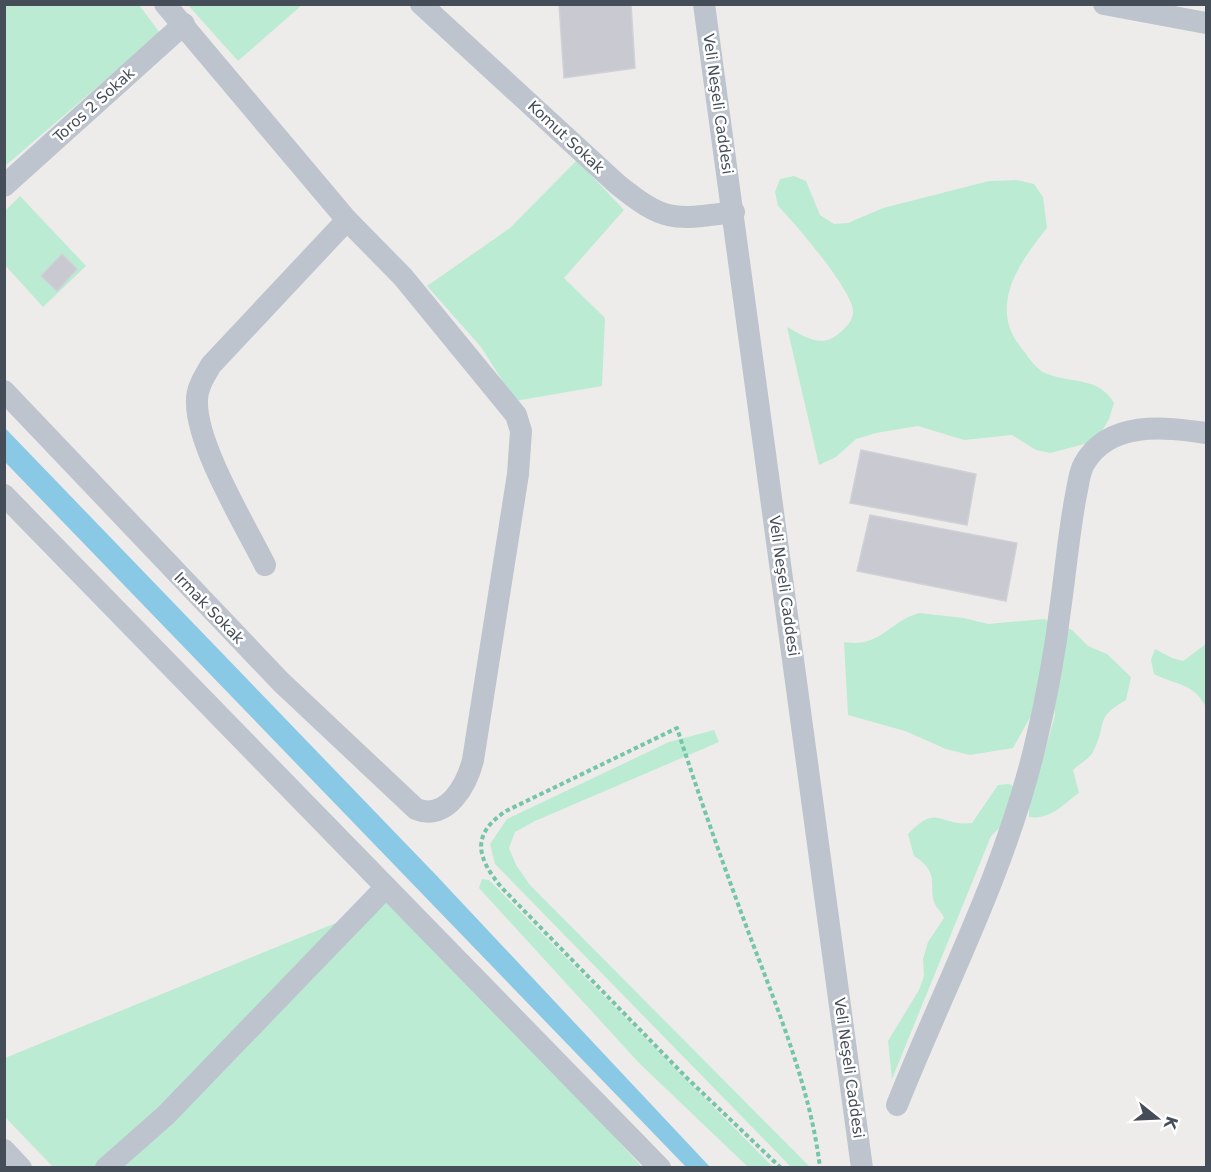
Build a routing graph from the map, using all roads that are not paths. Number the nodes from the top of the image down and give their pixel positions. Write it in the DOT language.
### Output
graph roads {
  1 [pos="165,4"];
  2 [pos="421,4"];
  3 [pos="704,4"];
  4 [pos="1104,4"];
  5 [pos="1206,23"];
  6 [pos="184,24"];
  7 [pos="4,186"];
  8 [pos="734,212"];
  9 [pos="347,220"];
  10 [pos="4,391"];
  11 [pos="1206,433"];
  12 [pos="4,495"];
  13 [pos="265,565"];
  14 [pos="386,887"];
  15 [pos="897,1105"];
  16 [pos="4,1150"];
  17 [pos="21,1167"];
  18 [pos="106,1167"];
  19 [pos="660,1167"];
  20 [pos="862,1167"];
  1 -- 6 [label="street"];
  2 -- 8 [label="street, Komut Sokak"];
  3 -- 8 [label="street, Veli Neşeli Caddesi"];
  4 -- 5 [label="street"];
  6 -- 7 [label="street, Toros 2 Sokak"];
  6 -- 9 [label="street"];
  8 -- 20 [label="street, Veli Neşeli Caddesi"];
  9 -- 10 [label="street, Irmak Sokak"];
  9 -- 13 [label="street"];
  11 -- 15 [label="street"];
  12 -- 14 [label="street"];
  14 -- 18 [label="street"];
  14 -- 19 [label="street"];
  16 -- 17 [label="street"];
}
